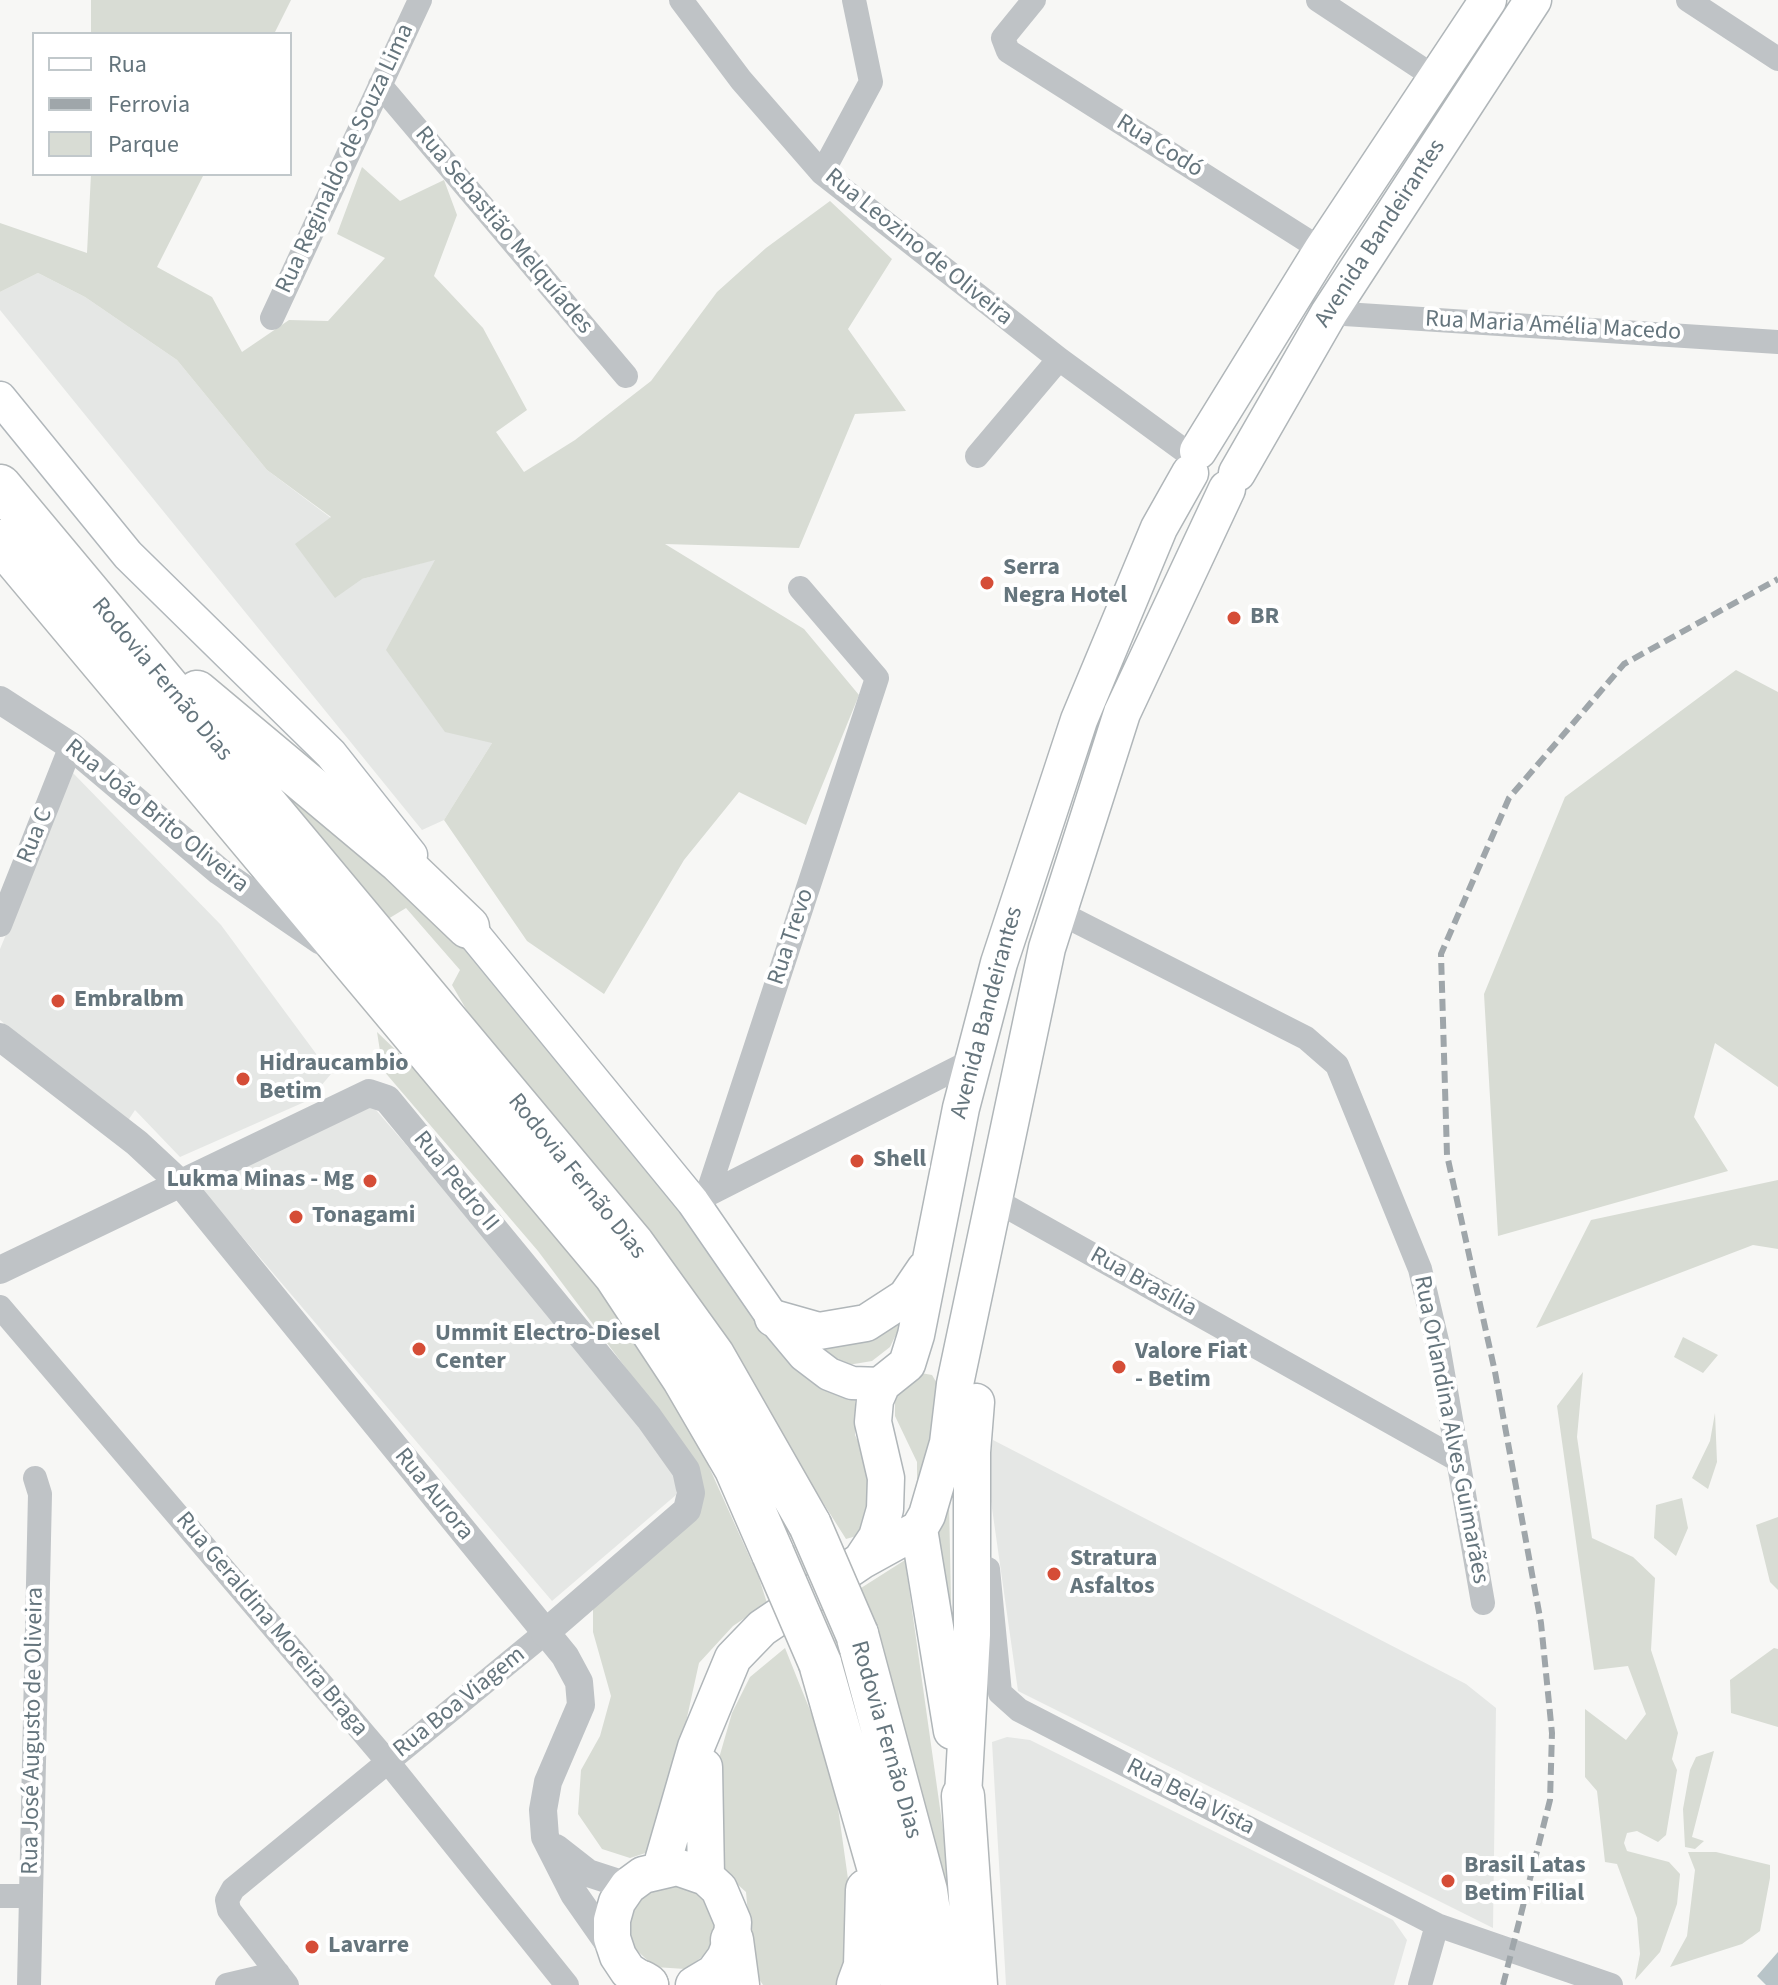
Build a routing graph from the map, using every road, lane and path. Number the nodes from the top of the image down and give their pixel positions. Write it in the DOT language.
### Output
graph roads {
  1 [pos="420,0"];
  2 [pos="681,0"];
  3 [pos="854,0"];
  4 [pos="1034,0"];
  5 [pos="1318,0"];
  6 [pos="1488,0"];
  7 [pos="1533,0"];
  8 [pos="1688,0"];
  9 [pos="1778,59"];
  10 [pos="1436,78"];
  11 [pos="380,85"];
  12 [pos="822,173"];
  13 [pos="1322,250"];
  14 [pos="1329,313"];
  15 [pos="272,318"];
  16 [pos="1778,342"];
  17 [pos="1059,359"];
  18 [pos="626,376"];
  19 [pos="0,398"];
  20 [pos="977,456"];
  21 [pos="1194,461"];
  22 [pos="1232,481"];
  23 [pos="0,486"];
  24 [pos="0,541"];
  25 [pos="52,549"];
  26 [pos="0,573"];
  27 [pos="800,588"];
  28 [pos="52,603"];
  29 [pos="0,700"];
  30 [pos="71,746"];
  31 [pos="1058,912"];
  32 [pos="0,925"];
  33 [pos="468,927"];
  34 [pos="352,962"];
  35 [pos="0,1037"];
  36 [pos="973,1060"];
  37 [pos="950,1169"];
  38 [pos="181,1184"];
  39 [pos="700,1198"];
  40 [pos="995,1200"];
  41 [pos="931,1256"];
  42 [pos="0,1270"];
  43 [pos="0,1307"];
  44 [pos="773,1318"];
  45 [pos="895,1374"];
  46 [pos="955,1384"];
  47 [pos="972,1452"];
  48 [pos="1458,1460"];
  49 [pos="35,1478"];
  50 [pos="691,1493"];
  51 [pos="919,1529"];
  52 [pos="861,1561"];
  53 [pos="1483,1603"];
  54 [pos="545,1633"];
  55 [pos="709,1716"];
  56 [pos="388,1762"];
  57 [pos="963,1796"];
  58 [pos="863,1805"];
  59 [pos="545,1837"];
  60 [pos="661,1868"];
  61 [pos="706,1877"];
  62 [pos="628,1886"];
  63 [pos="0,1896"];
  64 [pos="30,1896"];
  65 [pos="1437,1925"];
  66 [pos="732,1940"];
  67 [pos="639,1977"];
  68 [pos="283,1979"];
  69 [pos="1582,1979"];
  70 [pos="29,1985"];
  71 [pos="227,1985"];
  72 [pos="567,1985"];
  73 [pos="694,1985"];
  74 [pos="738,1985"];
  75 [pos="858,1985"];
  76 [pos="902,1985"];
  77 [pos="940,1985"];
  78 [pos="976,1985"];
  79 [pos="1420,1985"];
  80 [pos="1611,1985"];
  1 -- 11 [label="street, Rua Reginaldo de Souza Lima"];
  2 -- 12 [label="street, Rua Leozino de Oliveira"];
  3 -- 12 [label="street"];
  4 -- 13 [label="street, Rua Codó"];
  5 -- 10 [label="street"];
  6 -- 10 [label="main road, Avenida Bandeirantes"];
  7 -- 14 [label="main road, Avenida Bandeirantes"];
  8 -- 9 [label="street"];
  10 -- 13 [label="main road, Avenida Bandeirantes"];
  11 -- 15 [label="street, Rua Reginaldo de Souza Lima"];
  11 -- 18 [label="street, Rua Sebastião Melquíades"];
  12 -- 17 [label="street, Rua Leozino de Oliveira"];
  13 -- 21 [label="main road, Avenida Bandeirantes"];
  14 -- 16 [label="street, Rua Maria Amélia Macedo"];
  14 -- 22 [label="main road, Avenida Bandeirantes"];
  17 -- 20 [label="street"];
  17 -- 21 [label="street, Rua Leozino de Oliveira"];
  19 -- 33 [label="main road"];
  21 -- 22 [label="main road"];
  21 -- 36 [label="main road, Avenida Bandeirantes"];
  22 -- 31 [label="main road, Avenida Bandeirantes"];
  23 -- 25 [label="highway, Rodovia Fernão Dias"];
  24 -- 28 [label="highway, Rodovia Fernão Dias"];
  25 -- 33 [label="highway"];
  25 -- 77 [label="highway, Rodovia Fernão Dias, bridge"];
  26 -- 28 [label="highway"];
  27 -- 39 [label="street, Rua Trevo"];
  28 -- 34 [label="highway, Rodovia Fernão Dias"];
  29 -- 30 [label="street, Rua João Brito Oliveira"];
  30 -- 32 [label="street, Rua C"];
  30 -- 34 [label="street, Rua João Brito Oliveira"];
  31 -- 40 [label="main road, Avenida Bandeirantes"];
  31 -- 48 [label="street, Rua Orlandina Alves Guimarães"];
  33 -- 39 [label="main road"];
  34 -- 58 [label="highway, Rodovia Fernão Dias, bridge"];
  35 -- 38 [label="street, Rua Aurora"];
  36 -- 37 [label="main road, Avenida Bandeirantes"];
  36 -- 39 [label="street"];
  37 -- 40 [label="main road"];
  37 -- 41 [label="main road, Avenida Bandeirantes"];
  38 -- 42 [label="street, Rua Pedro II"];
  38 -- 50 [label="street, Rua Pedro II"];
  38 -- 54 [label="street, Rua Aurora"];
  39 -- 44 [label="main road"];
  40 -- 46 [label="main road, Avenida Bandeirantes"];
  40 -- 47 [label="main road"];
  40 -- 48 [label="street, Rua Brasília"];
  41 -- 44 [label="main road"];
  41 -- 45 [label="main road, Avenida Bandeirantes"];
  43 -- 56 [label="street, Rua Geraldina Moreira Braga"];
  44 -- 45 [label="main road"];
  45 -- 46 [label="main road"];
  45 -- 52 [label="main road, Avenida Bandeirantes"];
  46 -- 51 [label="main road, Avenida Bandeirantes"];
  47 -- 57 [label="main road"];
  47 -- 65 [label="street, Rua Bela Vista"];
  48 -- 53 [label="street, Rua Orlandina Alves Guimarães"];
  49 -- 64 [label="street, Rua José Augusto de Oliveira"];
  50 -- 54 [label="street, Rua Boa Viagem"];
  51 -- 52 [label="main road, Avenida Bandeirantes"];
  51 -- 57 [label="main road"];
  52 -- 55 [label="main road, Avenida Bandeirantes"];
  54 -- 56 [label="street, Rua Boa Viagem"];
  54 -- 59 [label="street, Rua Aurora"];
  55 -- 60 [label="main road, Avenida Bandeirantes"];
  55 -- 61 [label="main road"];
  56 -- 68 [label="street, Rua Boa Viagem"];
  56 -- 72 [label="street, Rua Geraldina Moreira Braga"];
  57 -- 78 [label="highway"];
  58 -- 75 [label="highway"];
  58 -- 76 [label="highway, Rodovia Fernão Dias"];
  59 -- 62 [label="street"];
  59 -- 67 [label="street, Rua Aurora"];
  60 -- 61 [label="main road"];
  60 -- 62 [label="main road"];
  61 -- 66 [label="main road"];
  62 -- 67 [label="main road"];
  63 -- 64 [label="street"];
  64 -- 70 [label="street, Rua José Augusto de Oliveira"];
  65 -- 69 [label="street, Rua Bela Vista"];
  65 -- 79 [label="street"];
  66 -- 73 [label="main road"];
  66 -- 74 [label="highway"];
  68 -- 71 [label="street"];
  69 -- 80 [label="street, Rua Bela Vista"];
}
